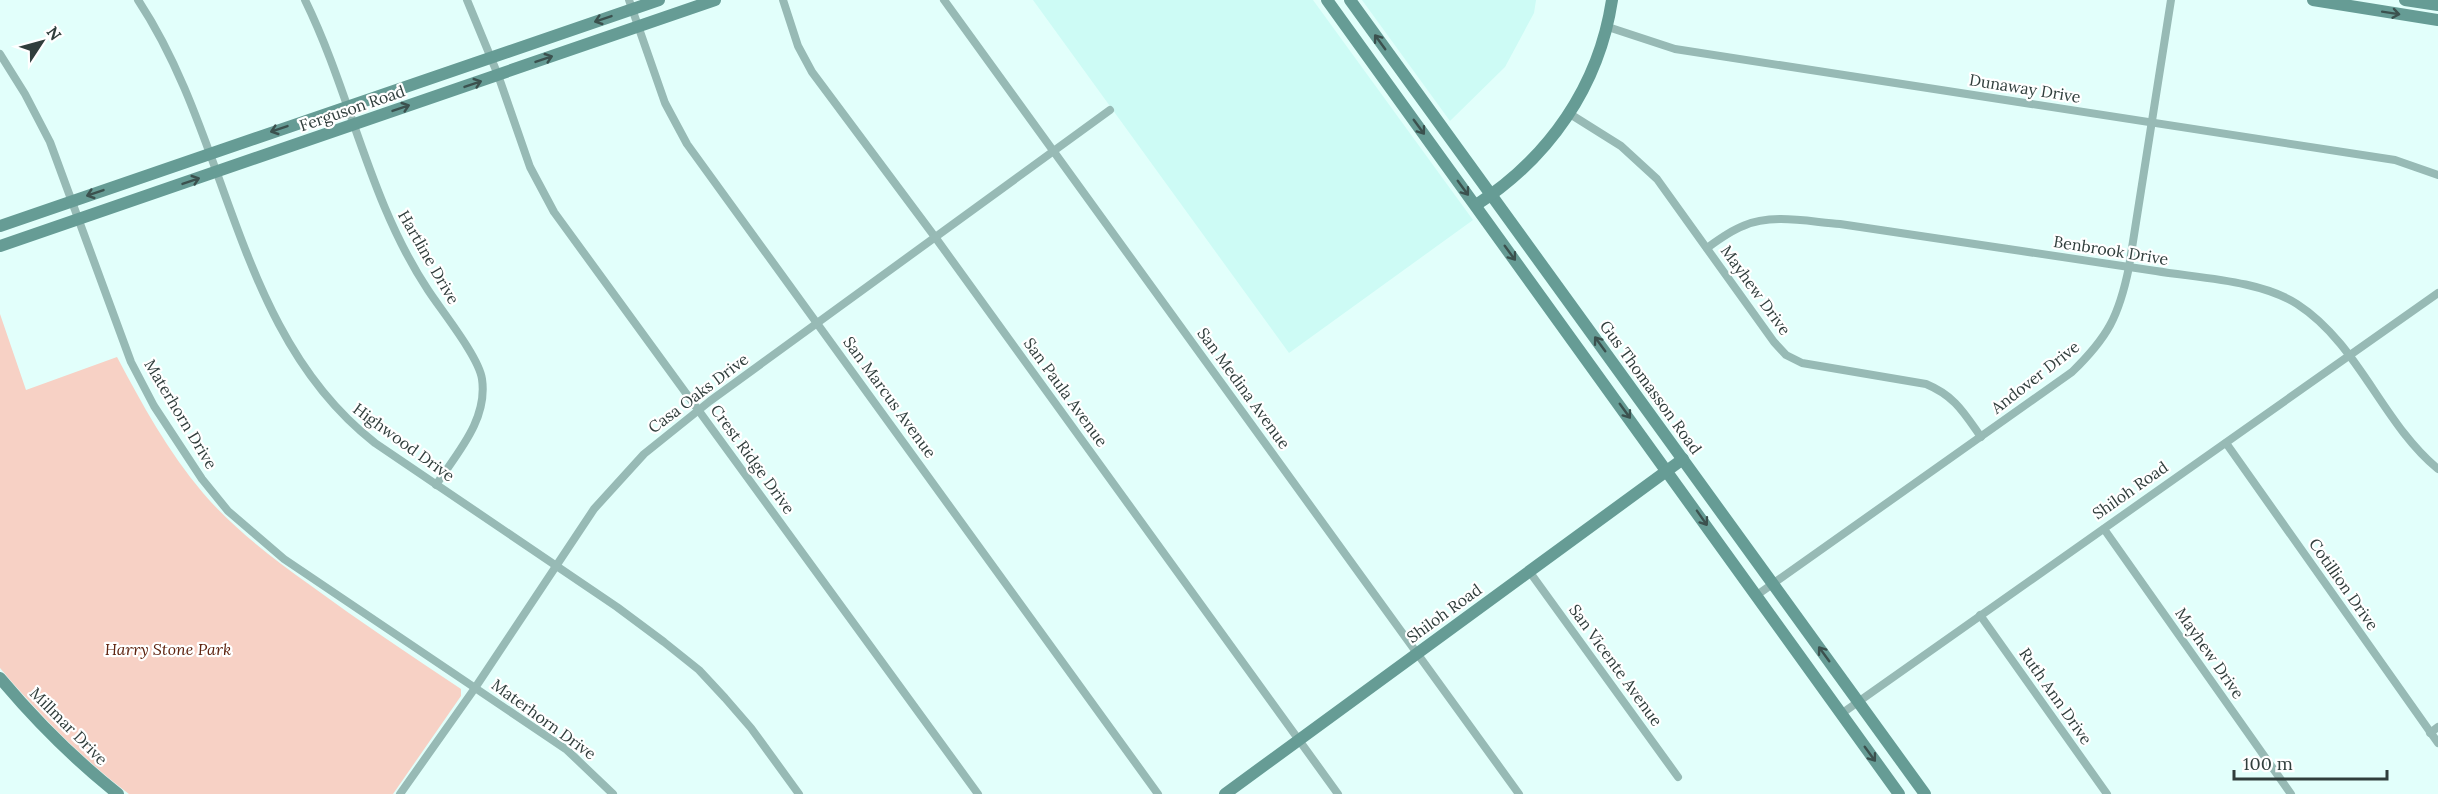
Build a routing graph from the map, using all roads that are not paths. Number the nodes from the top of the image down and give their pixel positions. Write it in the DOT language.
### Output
graph roads {
  1 [pos="138,0"];
  2 [pos="305,0"];
  3 [pos="467,0"];
  4 [pos="658,0"];
  5 [pos="715,0"];
  6 [pos="783,0"];
  7 [pos="944,0"];
  8 [pos="1327,0"];
  9 [pos="1350,0"];
  10 [pos="1612,0"];
  11 [pos="2171,0"];
  12 [pos="2313,0"];
  13 [pos="2405,0"];
  14 [pos="631,4"];
  15 [pos="2432,4"];
  16 [pos="2424,18"];
  17 [pos="2438,20"];
  18 [pos="639,27"];
  19 [pos="1608,27"];
  20 [pos="0,54"];
  21 [pos="491,58"];
  22 [pos="1402,72"];
  23 [pos="498,75"];
  24 [pos="1387,83"];
  25 [pos="347,106"];
  26 [pos="1110,110"];
  27 [pos="1570,114"];
  28 [pos="2151,122"];
  29 [pos="353,124"];
  30 [pos="1054,151"];
  31 [pos="209,153"];
  32 [pos="216,172"];
  33 [pos="2438,175"];
  34 [pos="1492,195"];
  35 [pos="72,201"];
  36 [pos="1476,205"];
  37 [pos="78,218"];
  38 [pos="0,226"];
  39 [pos="935,237"];
  40 [pos="0,246"];
  41 [pos="1707,248"];
  42 [pos="2129,267"];
  43 [pos="2438,293"];
  44 [pos="818,323"];
  45 [pos="2349,356"];
  46 [pos="698,409"];
  47 [pos="1981,437"];
  48 [pos="2226,443"];
  49 [pos="1683,459"];
  50 [pos="2438,469"];
  51 [pos="1668,471"];
  52 [pos="436,485"];
  53 [pos="2104,529"];
  54 [pos="556,567"];
  55 [pos="1529,571"];
  56 [pos="1773,583"];
  57 [pos="1757,595"];
  58 [pos="1980,615"];
  59 [pos="1418,653"];
  60 [pos="0,678"];
  61 [pos="475,688"];
  62 [pos="1858,702"];
  63 [pos="1841,714"];
  64 [pos="2438,727"];
  65 [pos="2430,733"];
  66 [pos="1299,740"];
  67 [pos="2438,743"];
  68 [pos="1678,777"];
  69 [pos="118,794"];
  70 [pos="400,794"];
  71 [pos="613,794"];
  72 [pos="799,794"];
  73 [pos="978,794"];
  74 [pos="1158,794"];
  75 [pos="1225,794"];
  76 [pos="1338,794"];
  77 [pos="1519,794"];
  78 [pos="1899,794"];
  79 [pos="1925,794"];
  80 [pos="2107,794"];
  81 [pos="2291,794"];
  1 -- 31 [label="street, Highwood Drive"];
  2 -- 25 [label="street, Hartline Drive"];
  3 -- 21 [label="street, Crest Ridge Drive"];
  4 -- 14 [label="main road, Ferguson Road"];
  5 -- 18 [label="main road, Ferguson Road"];
  6 -- 39 [label="street, San Paula Avenue"];
  7 -- 30 [label="street, San Medina Avenue"];
  8 -- 24 [label="main road"];
  22 -- 9 [label="main road, Gus Thomasson Road, one-way"];
  10 -- 19 [label="main road"];
  11 -- 28 [label="street, Andover Drive"];
  12 -- 16 [label="main road, one-way"];
  13 -- 15 [label="main road"];
  14 -- 18 [label="street, San Marcus Avenue"];
  14 -- 21 [label="main road, Ferguson Road, one-way"];
  15 -- 16 [label="main road"];
  16 -- 17 [label="main road"];
  23 -- 18 [label="main road, Ferguson Road, one-way"];
  18 -- 44 [label="street, San Marcus Avenue"];
  19 -- 27 [label="main road"];
  19 -- 28 [label="street, Dunaway Drive"];
  20 -- 35 [label="street, Materhorn Drive"];
  21 -- 23 [label="street, Crest Ridge Drive"];
  21 -- 25 [label="main road, Ferguson Road"];
  22 -- 24 [label="main road"];
  22 -- 34 [label="main road, Gus Thomasson Road"];
  29 -- 23 [label="main road, Ferguson Road, one-way"];
  23 -- 46 [label="street, Crest Ridge Drive"];
  24 -- 36 [label="main road, one-way"];
  25 -- 29 [label="street, Hartline Drive"];
  25 -- 31 [label="main road, Ferguson Road, one-way"];
  26 -- 30 [label="street, Casa Oaks Drive"];
  27 -- 34 [label="main road"];
  27 -- 41 [label="street, Mayhew Drive"];
  28 -- 33 [label="street, Dunaway Drive"];
  28 -- 42 [label="street, Andover Drive"];
  29 -- 32 [label="main road, Ferguson Road"];
  29 -- 52 [label="street, Hartline Drive"];
  30 -- 39 [label="street, Casa Oaks Drive"];
  30 -- 59 [label="street, San Medina Avenue"];
  31 -- 32 [label="street, Highwood Drive"];
  31 -- 35 [label="main road, Ferguson Road, one-way"];
  37 -- 32 [label="main road, Ferguson Road, one-way"];
  32 -- 52 [label="street, Highwood Drive"];
  34 -- 36 [label="main road"];
  49 -- 34 [label="main road, Gus Thomasson Road, one-way"];
  35 -- 37 [label="street, Materhorn Drive"];
  35 -- 38 [label="main road, Ferguson Road"];
  36 -- 51 [label="main road, one-way"];
  37 -- 40 [label="main road, Ferguson Road"];
  37 -- 61 [label="street, Materhorn Drive"];
  39 -- 44 [label="street, Casa Oaks Drive"];
  39 -- 66 [label="street, San Paula Avenue"];
  41 -- 42 [label="street, Benbrook Drive"];
  41 -- 47 [label="street, Mayhew Drive"];
  42 -- 45 [label="street, Benbrook Drive"];
  42 -- 47 [label="street, Andover Drive"];
  43 -- 45 [label="street, Shiloh Road"];
  44 -- 46 [label="street, Casa Oaks Drive"];
  44 -- 74 [label="street, San Marcus Avenue"];
  45 -- 48 [label="street, Shiloh Road"];
  45 -- 50 [label="street, Benbrook Drive"];
  46 -- 54 [label="street, Casa Oaks Drive"];
  46 -- 73 [label="street, Crest Ridge Drive"];
  47 -- 56 [label="street, Andover Drive"];
  48 -- 53 [label="street, Shiloh Road"];
  48 -- 65 [label="street, Cotillion Drive"];
  49 -- 51 [label="main road, Shiloh Road"];
  49 -- 56 [label="main road, Gus Thomasson Road"];
  51 -- 55 [label="main road, Shiloh Road"];
  51 -- 57 [label="main road, one-way"];
  52 -- 54 [label="street, Highwood Drive"];
  53 -- 58 [label="street, Shiloh Road"];
  53 -- 81 [label="street, Mayhew Drive"];
  54 -- 61 [label="street, Casa Oaks Drive"];
  54 -- 72 [label="street, Highwood Drive"];
  55 -- 59 [label="main road, Shiloh Road"];
  55 -- 68 [label="street, San Vicente Avenue"];
  56 -- 57 [label="street, Andover Drive"];
  62 -- 56 [label="main road, Gus Thomasson Road, one-way"];
  57 -- 63 [label="main road"];
  58 -- 62 [label="street, Shiloh Road"];
  58 -- 80 [label="street, Ruth Ann Drive"];
  59 -- 66 [label="main road, Shiloh Road"];
  59 -- 77 [label="street, San Medina Avenue"];
  60 -- 69 [label="main road, Millmar Drive"];
  61 -- 70 [label="street, Casa Oaks Drive"];
  61 -- 71 [label="street, Materhorn Drive"];
  62 -- 63 [label="street, Shiloh Road"];
  62 -- 79 [label="main road, Gus Thomasson Road"];
  63 -- 78 [label="main road, one-way"];
  64 -- 65 [label="street"];
  65 -- 67 [label="street, Cotillion Drive"];
  66 -- 75 [label="main road, Shiloh Road"];
  66 -- 76 [label="street, San Paula Avenue"];
}
